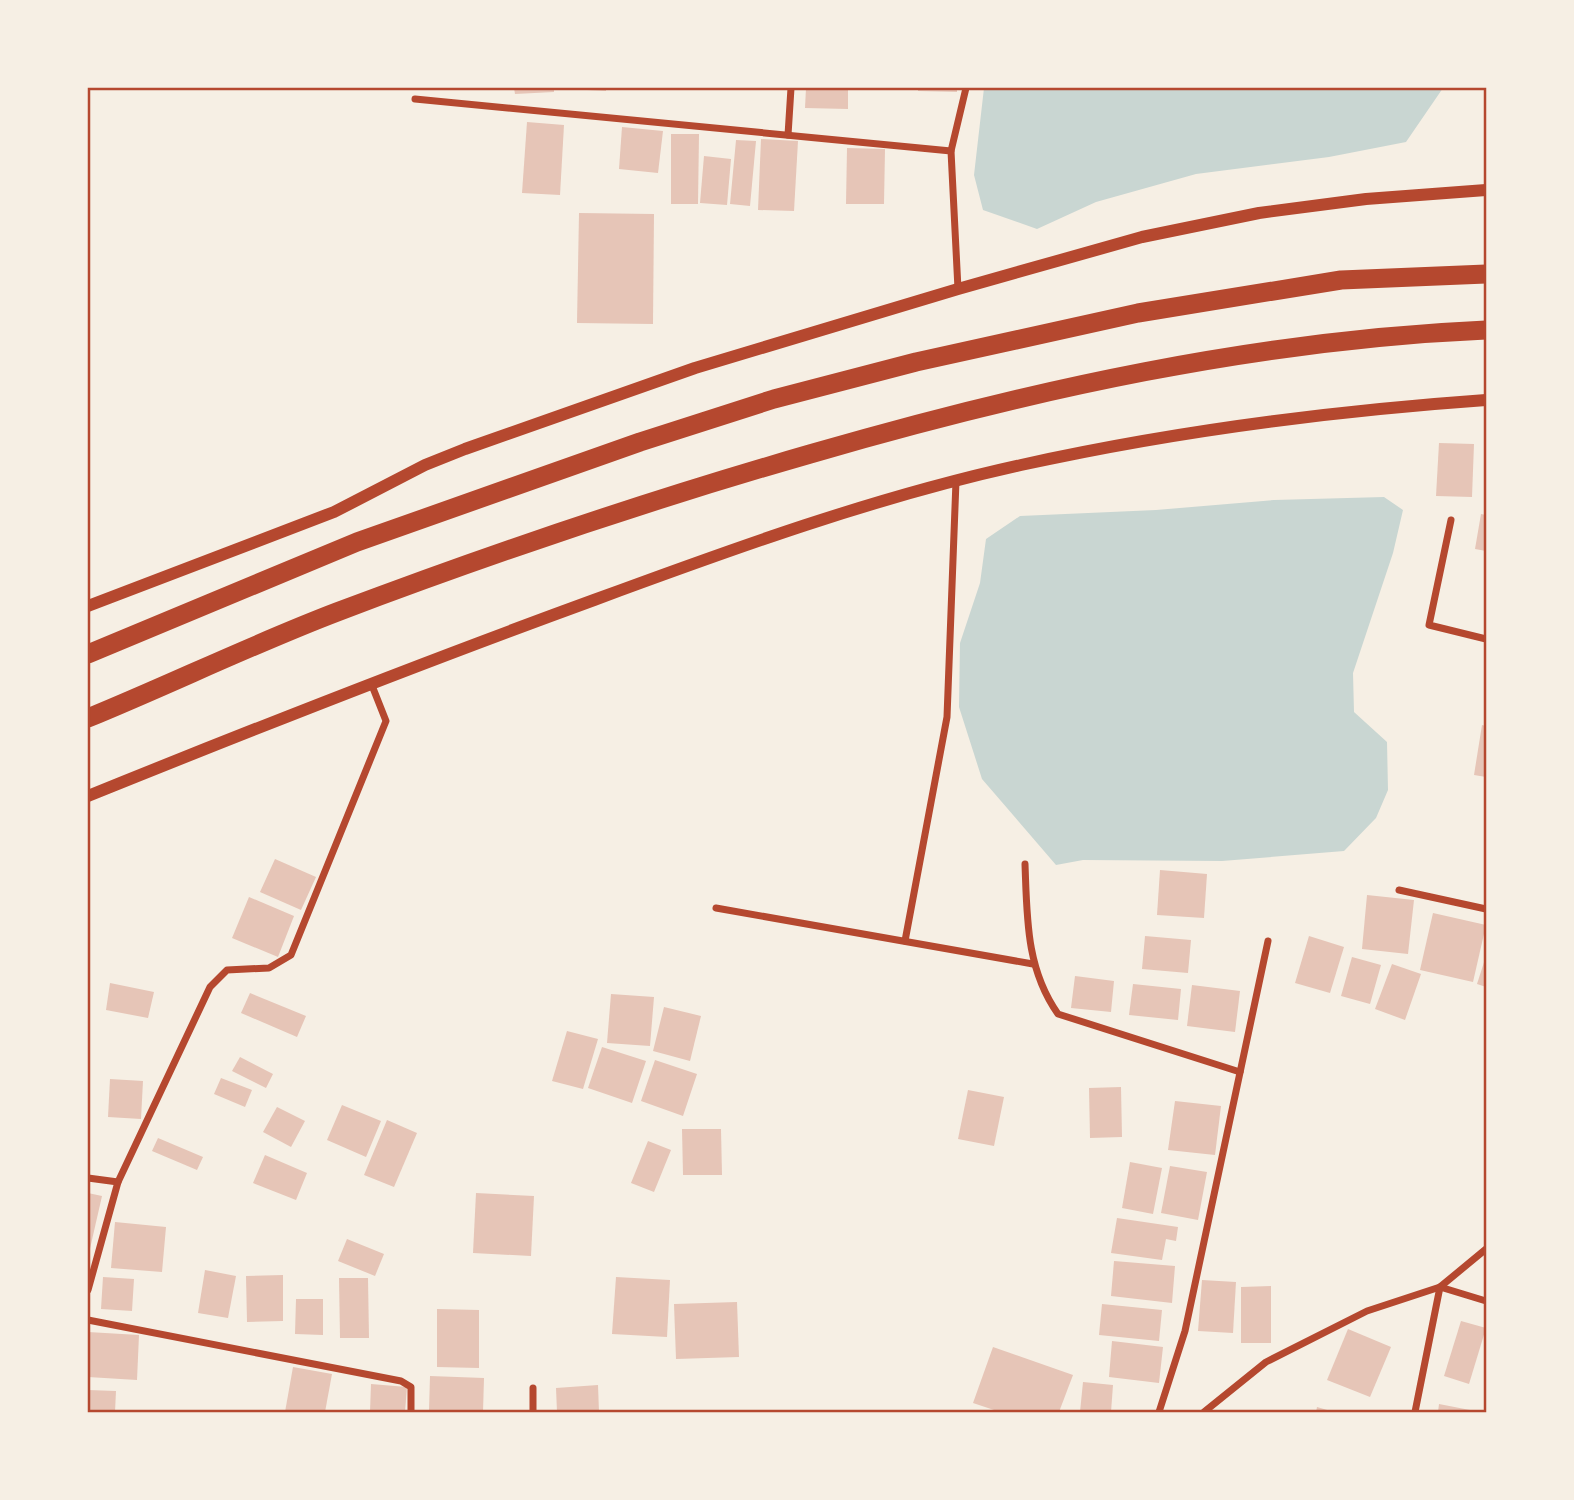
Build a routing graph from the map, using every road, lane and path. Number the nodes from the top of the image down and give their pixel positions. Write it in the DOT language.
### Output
graph roads {
  1 [pos="791,88"];
  2 [pos="966,88"];
  3 [pos="415,99"];
  4 [pos="788,135"];
  5 [pos="951,151"];
  6 [pos="1486,190"];
  7 [pos="1486,274"];
  8 [pos="958,289"];
  9 [pos="1486,330"];
  10 [pos="1486,400"];
  11 [pos="956,481"];
  12 [pos="1451,520"];
  13 [pos="88,606"];
  14 [pos="1486,639"];
  15 [pos="88,654"];
  16 [pos="370,682"];
  17 [pos="88,718"];
  18 [pos="88,796"];
  19 [pos="1025,864"];
  20 [pos="1399,890"];
  21 [pos="716,908"];
  22 [pos="1486,909"];
  23 [pos="905,941"];
  24 [pos="1268,941"];
  25 [pos="1033,964"];
  26 [pos="1240,1072"];
  27 [pos="88,1178"];
  28 [pos="118,1182"];
  29 [pos="1486,1249"];
  30 [pos="1440,1287"];
  31 [pos="88,1290"];
  32 [pos="1486,1301"];
  33 [pos="88,1320"];
  34 [pos="533,1388"];
  35 [pos="411,1412"];
  36 [pos="533,1412"];
  37 [pos="1159,1412"];
  38 [pos="1204,1412"];
  39 [pos="1415,1412"];
  1 -- 4 [label="street"];
  2 -- 5 [label="street"];
  3 -- 4 [label="street"];
  4 -- 5 [label="street"];
  5 -- 8 [label="street"];
  6 -- 8 [label="street"];
  7 -- 15 [label="highway"];
  8 -- 13 [label="street"];
  9 -- 17 [label="highway"];
  10 -- 11 [label="street"];
  11 -- 16 [label="street"];
  11 -- 23 [label="street"];
  12 -- 14 [label="street"];
  16 -- 18 [label="street"];
  16 -- 28 [label="street"];
  19 -- 25 [label="street"];
  20 -- 22 [label="street"];
  21 -- 23 [label="street"];
  23 -- 25 [label="street"];
  24 -- 26 [label="street"];
  25 -- 26 [label="street"];
  26 -- 37 [label="street"];
  27 -- 28 [label="street"];
  28 -- 31 [label="street"];
  29 -- 30 [label="street"];
  30 -- 32 [label="street"];
  30 -- 38 [label="street"];
  30 -- 39 [label="street"];
  33 -- 35 [label="street"];
  34 -- 36 [label="street"];
}
